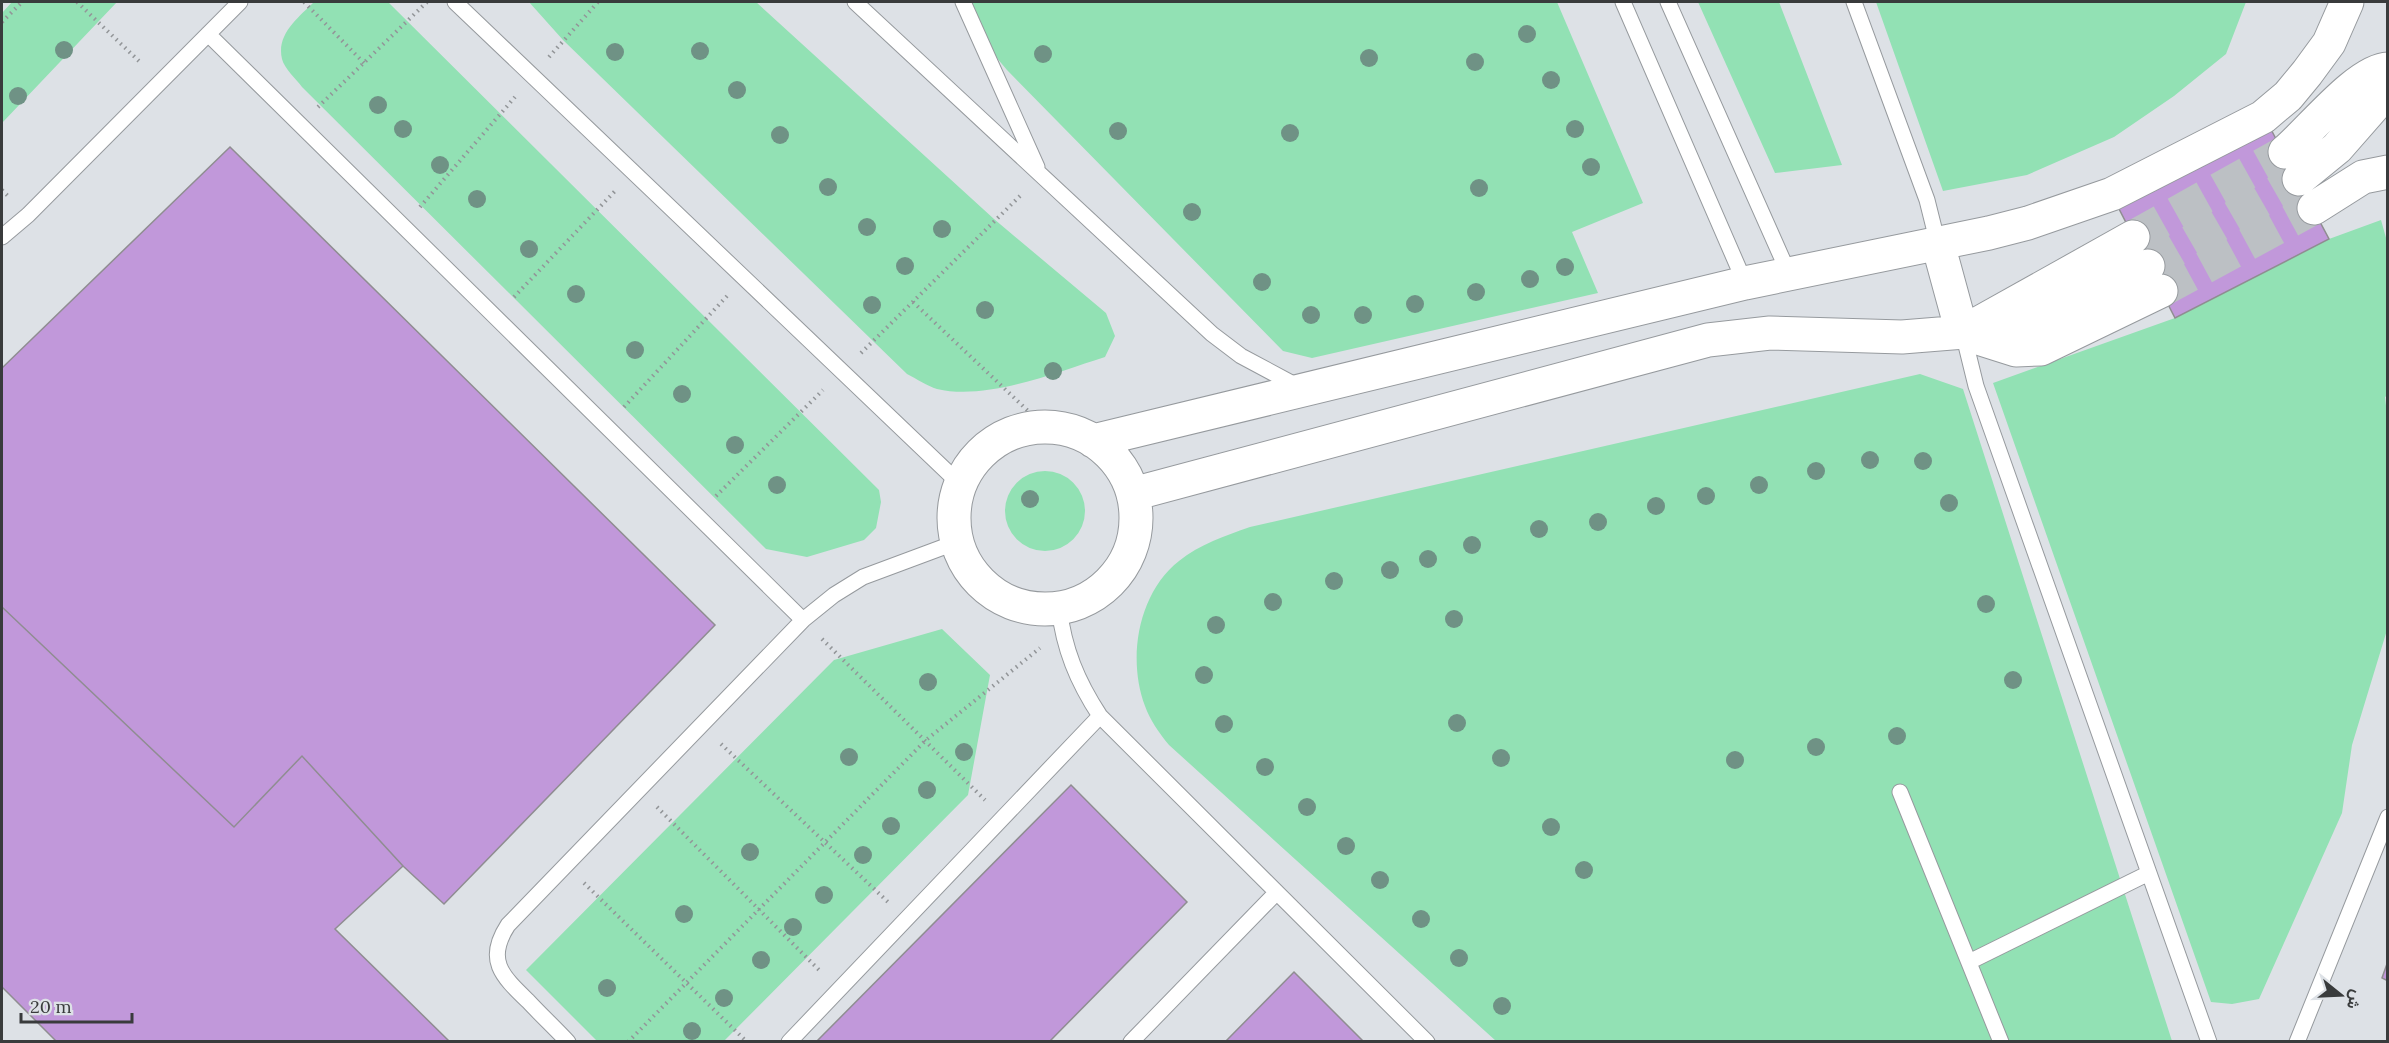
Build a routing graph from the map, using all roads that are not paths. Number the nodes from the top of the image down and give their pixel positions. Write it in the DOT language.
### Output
graph roads {
  1 [pos="240,2"];
  2 [pos="455,2"];
  3 [pos="855,2"];
  4 [pos="963,2"];
  5 [pos="1623,2"];
  6 [pos="1668,2"];
  7 [pos="1854,2"];
  8 [pos="2348,2"];
  9 [pos="208,34"];
  10 [pos="2388,69"];
  11 [pos="2388,90"];
  12 [pos="2388,172"];
  13 [pos="1041,175"];
  14 [pos="2314,208"];
  15 [pos="2,237"];
  16 [pos="2133,237"];
  17 [pos="1938,244"];
  18 [pos="1789,274"];
  19 [pos="2154,279"];
  20 [pos="1745,283"];
  21 [pos="1962,332"];
  22 [pos="1306,390"];
  23 [pos="1093,441"];
  24 [pos="961,485"];
  25 [pos="1133,495"];
  26 [pos="957,542"];
  27 [pos="1060,619"];
  28 [pos="803,620"];
  29 [pos="1100,716"];
  30 [pos="1900,792"];
  31 [pos="2388,817"];
  32 [pos="2149,873"];
  33 [pos="1276,893"];
  34 [pos="1969,962"];
  35 [pos="568,1041"];
  36 [pos="789,1041"];
  37 [pos="1131,1041"];
  38 [pos="1427,1041"];
  39 [pos="2001,1041"];
  40 [pos="2210,1041"];
  41 [pos="2297,1041"];
  1 -- 9 [label="lane"];
  2 -- 24 [label="lane"];
  3 -- 13 [label="lane"];
  4 -- 13 [label="lane"];
  5 -- 20 [label="lane"];
  6 -- 18 [label="lane"];
  7 -- 17 [label="lane"];
  8 -- 17 [label="street"];
  9 -- 15 [label="lane"];
  9 -- 28 [label="lane"];
  10 -- 11 [label="street"];
  12 -- 14 [label="street"];
  13 -- 22 [label="lane"];
  16 -- 21 [label="street"];
  17 -- 18 [label="street"];
  17 -- 21 [label="street"];
  18 -- 20 [label="street"];
  19 -- 21 [label="street"];
  20 -- 22 [label="street"];
  21 -- 25 [label="street"];
  21 -- 32 [label="lane"];
  22 -- 23 [label="street"];
  23 -- 24 [label="street"];
  23 -- 25 [label="street"];
  24 -- 26 [label="street"];
  25 -- 27 [label="street"];
  26 -- 27 [label="street"];
  26 -- 28 [label="lane"];
  27 -- 29 [label="lane"];
  28 -- 35 [label="lane"];
  29 -- 33 [label="lane"];
  29 -- 36 [label="lane"];
  30 -- 34 [label="lane"];
  31 -- 41 [label="lane"];
  32 -- 34 [label="lane"];
  32 -- 40 [label="lane"];
  33 -- 37 [label="lane"];
  33 -- 38 [label="lane"];
  34 -- 39 [label="lane"];
}
